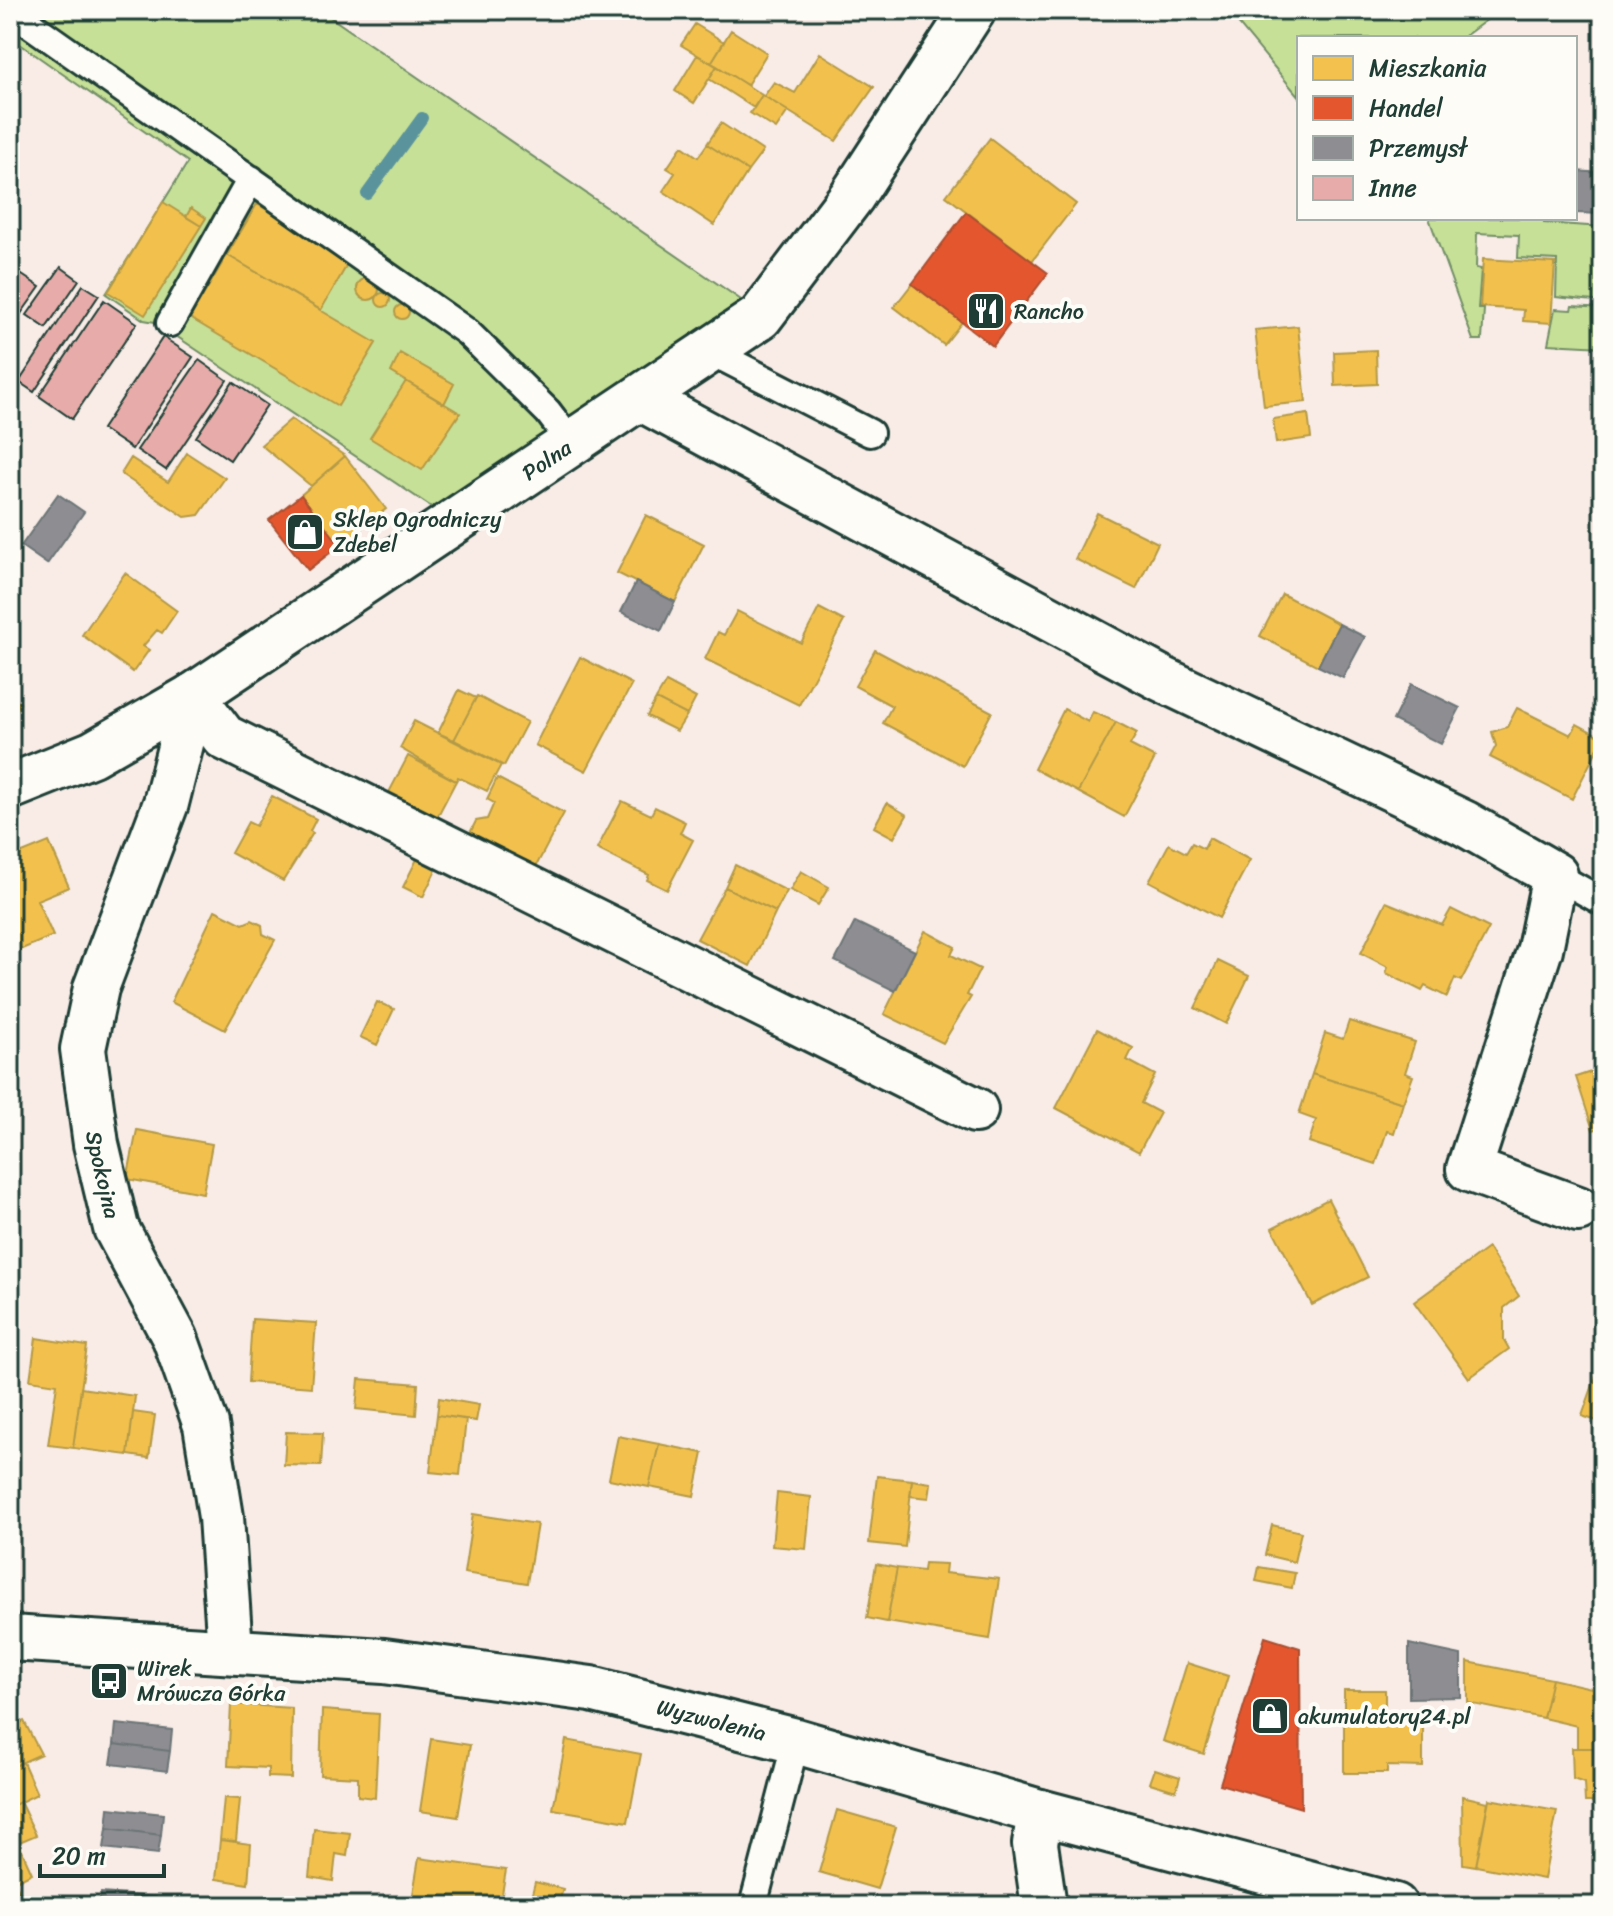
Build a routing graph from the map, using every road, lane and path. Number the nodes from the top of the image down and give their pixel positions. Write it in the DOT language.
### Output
graph roads {
  1 [pos="10,10"];
  2 [pos="957,15"];
  3 [pos="251,179"];
  4 [pos="170,323"];
  5 [pos="710,351"];
  6 [pos="642,399"];
  7 [pos="870,433"];
  8 [pos="573,445"];
  9 [pos="193,696"];
  10 [pos="10,787"];
  11 [pos="1555,875"];
  12 [pos="1603,902"];
  13 [pos="975,1110"];
  14 [pos="1578,1209"];
  15 [pos="10,1638"];
  16 [pos="230,1650"];
  17 [pos="796,1741"];
  18 [pos="1040,1812"];
  19 [pos="753,1906"];
  20 [pos="1044,1906"];
  21 [pos="1395,1906"];
  1 -- 3 [label="lane"];
  2 -- 5 [label="street, Polna"];
  3 -- 4 [label="lane"];
  3 -- 8 [label="lane"];
  5 -- 6 [label="street, Polna"];
  5 -- 7 [label="lane"];
  6 -- 8 [label="street, Polna"];
  6 -- 11 [label="street"];
  8 -- 9 [label="street, Polna"];
  9 -- 10 [label="street, Polna"];
  9 -- 13 [label="street"];
  9 -- 16 [label="street, Spokojna"];
  11 -- 12 [label="lane"];
  11 -- 14 [label="street"];
  15 -- 16 [label="street, Wyzwolenia"];
  16 -- 17 [label="street, Wyzwolenia"];
  17 -- 18 [label="street, Wyzwolenia"];
  17 -- 19 [label="lane"];
  18 -- 20 [label="street"];
  18 -- 21 [label="street, Wyzwolenia"];
}
